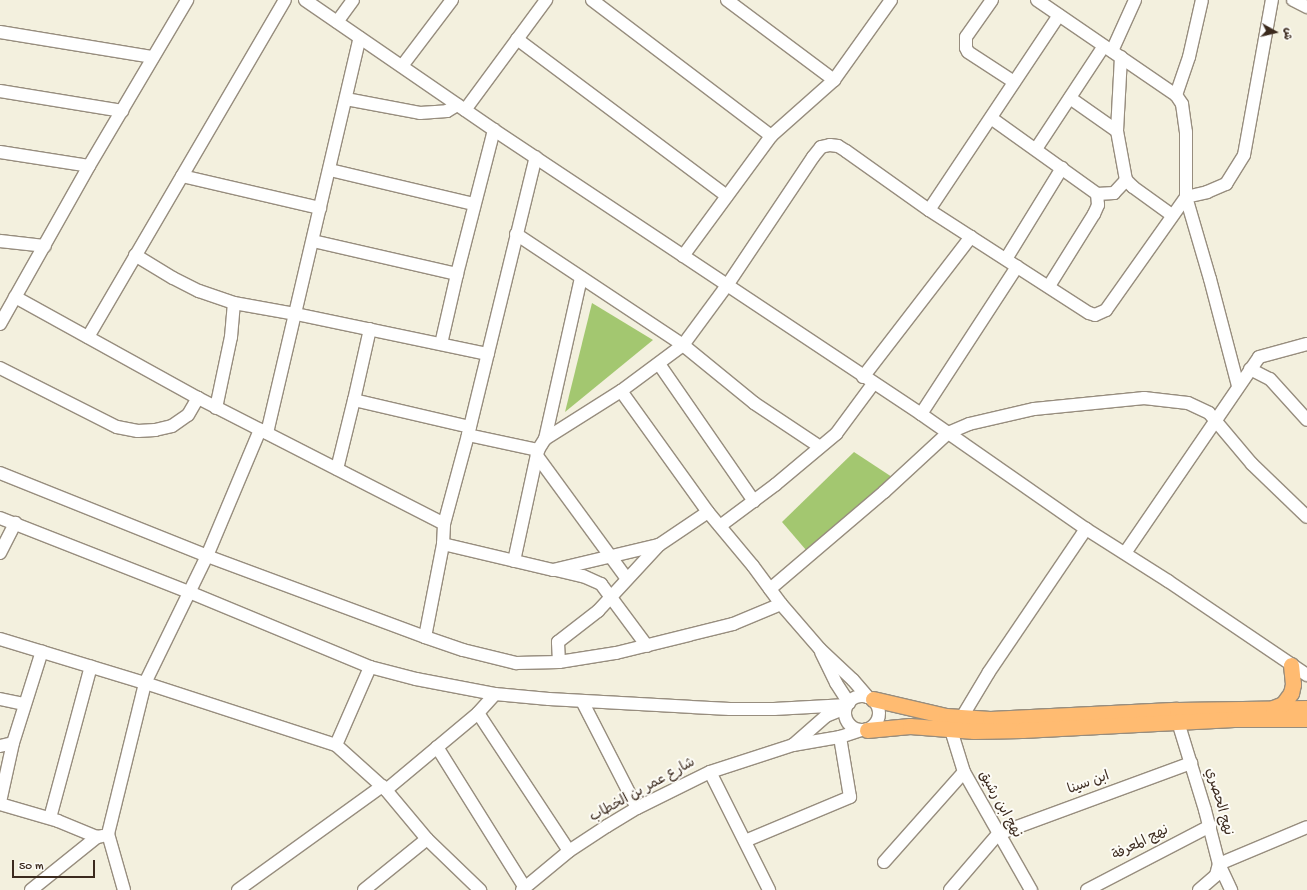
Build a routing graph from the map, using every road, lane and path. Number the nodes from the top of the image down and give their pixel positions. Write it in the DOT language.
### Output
graph roads {
  1 [pos="187,0"];
  2 [pos="285,0"];
  3 [pos="306,0"];
  4 [pos="353,0"];
  5 [pos="452,0"];
  6 [pos="546,0"];
  7 [pos="592,0"];
  8 [pos="726,0"];
  9 [pos="891,0"];
  10 [pos="992,0"];
  11 [pos="1037,0"];
  12 [pos="1134,0"];
  13 [pos="1202,0"];
  14 [pos="1272,0"];
  15 [pos="1293,0"];
  16 [pos="1307,7"];
  17 [pos="1059,15"];
  18 [pos="337,22"];
  19 [pos="0,32"];
  20 [pos="360,38"];
  21 [pos="517,38"];
  22 [pos="1112,51"];
  23 [pos="153,57"];
  24 [pos="402,66"];
  25 [pos="834,80"];
  26 [pos="1014,82"];
  27 [pos="0,91"];
  28 [pos="1176,95"];
  29 [pos="1070,98"];
  30 [pos="346,99"];
  31 [pos="461,107"];
  32 [pos="122,111"];
  33 [pos="991,118"];
  34 [pos="494,130"];
  35 [pos="1117,131"];
  36 [pos="772,136"];
  37 [pos="1036,149"];
  38 [pos="0,152"];
  39 [pos="536,157"];
  40 [pos="89,166"];
  41 [pos="1062,168"];
  42 [pos="330,170"];
  43 [pos="182,176"];
  44 [pos="1126,180"];
  45 [pos="1097,194"];
  46 [pos="726,196"];
  47 [pos="1186,197"];
  48 [pos="474,204"];
  49 [pos="320,208"];
  50 [pos="929,210"];
  51 [pos="1172,215"];
  52 [pos="516,234"];
  53 [pos="971,237"];
  54 [pos="0,241"];
  55 [pos="313,241"];
  56 [pos="45,246"];
  57 [pos="135,255"];
  58 [pos="683,256"];
  59 [pos="1006,259"];
  60 [pos="1018,267"];
  61 [pos="457,274"];
  62 [pos="582,278"];
  63 [pos="728,284"];
  64 [pos="1049,286"];
  65 [pos="9,302"];
  66 [pos="234,302"];
  67 [pos="296,314"];
  68 [pos="0,324"];
  69 [pos="370,329"];
  70 [pos="88,337"];
  71 [pos="441,344"];
  72 [pos="1307,344"];
  73 [pos="683,345"];
  74 [pos="488,354"];
  75 [pos="659,364"];
  76 [pos="0,368"];
  77 [pos="1250,369"];
  78 [pos="863,377"];
  79 [pos="873,384"];
  80 [pos="1238,386"];
  81 [pos="621,392"];
  82 [pos="198,398"];
  83 [pos="354,400"];
  84 [pos="216,408"];
  85 [pos="921,414"];
  86 [pos="1307,420"];
  87 [pos="1215,421"];
  88 [pos="469,431"];
  89 [pos="263,432"];
  90 [pos="948,433"];
  91 [pos="545,439"];
  92 [pos="820,447"];
  93 [pos="537,453"];
  94 [pos="337,469"];
  95 [pos="0,473"];
  96 [pos="754,501"];
  97 [pos="708,512"];
  98 [pos="1307,517"];
  99 [pos="0,518"];
  100 [pos="15,523"];
  101 [pos="444,524"];
  102 [pos="720,526"];
  103 [pos="1086,529"];
  104 [pos="443,544"];
  105 [pos="659,544"];
  106 [pos="0,552"];
  107 [pos="1125,553"];
  108 [pos="610,555"];
  109 [pos="207,556"];
  110 [pos="514,561"];
  111 [pos="553,570"];
  112 [pos="627,579"];
  113 [pos="770,589"];
  114 [pos="189,592"];
  115 [pos="611,596"];
  116 [pos="781,604"];
  117 [pos="425,637"];
  118 [pos="0,639"];
  119 [pos="646,646"];
  120 [pos="820,649"];
  121 [pos="42,651"];
  122 [pos="559,662"];
  123 [pos="1291,665"];
  124 [pos="91,666"];
  125 [pos="370,667"];
  126 [pos="1307,675"];
  127 [pos="145,683"];
  128 [pos="495,694"];
  129 [pos="870,698"];
  130 [pos="0,699"];
  131 [pos="582,701"];
  132 [pos="24,704"];
  133 [pos="847,705"];
  134 [pos="1272,708"];
  135 [pos="1307,708"];
  136 [pos="478,713"];
  137 [pos="962,717"];
  138 [pos="1307,719"];
  139 [pos="1178,722"];
  140 [pos="865,730"];
  141 [pos="952,730"];
  142 [pos="840,737"];
  143 [pos="13,743"];
  144 [pos="336,745"];
  145 [pos="793,745"];
  146 [pos="0,746"];
  147 [pos="437,747"];
  148 [pos="1191,763"];
  149 [pos="710,772"];
  150 [pos="964,772"];
  151 [pos="384,788"];
  152 [pos="0,803"];
  153 [pos="637,808"];
  154 [pos="50,818"];
  155 [pos="1210,826"];
  156 [pos="1307,827"];
  157 [pos="108,834"];
  158 [pos="998,834"];
  159 [pos="97,837"];
  160 [pos="427,839"];
  161 [pos="745,841"];
  162 [pos="569,851"];
  163 [pos="884,862"];
  164 [pos="1219,864"];
  165 [pos="524,889"];
  166 [pos="31,890"];
  167 [pos="124,890"];
  168 [pos="238,890"];
  169 [pos="364,890"];
  170 [pos="480,890"];
  171 [pos="770,890"];
  172 [pos="950,890"];
  173 [pos="1031,890"];
  174 [pos="1087,890"];
  175 [pos="1199,890"];
  176 [pos="1231,890"];
  1 -- 23 [label="street"];
  2 -- 43 [label="street"];
  3 -- 18 [label="street"];
  4 -- 18 [label="street"];
  5 -- 24 [label="street"];
  6 -- 21 [label="street"];
  7 -- 36 [label="street"];
  8 -- 25 [label="street"];
  9 -- 25 [label="street"];
  10 -- 26 [label="street"];
  11 -- 17 [label="street"];
  12 -- 22 [label="street"];
  13 -- 28 [label="street"];
  14 -- 47 [label="street"];
  15 -- 16 [label="street"];
  17 -- 22 [label="street"];
  17 -- 26 [label="street"];
  18 -- 20 [label="street"];
  19 -- 23 [label="street"];
  20 -- 24 [label="street"];
  20 -- 30 [label="street"];
  21 -- 31 [label="street"];
  21 -- 46 [label="street"];
  22 -- 28 [label="street"];
  22 -- 29 [label="street"];
  22 -- 35 [label="street"];
  23 -- 32 [label="street"];
  24 -- 31 [label="street"];
  25 -- 36 [label="street"];
  26 -- 33 [label="street"];
  27 -- 32 [label="street"];
  28 -- 47 [label="street"];
  29 -- 35 [label="street"];
  29 -- 37 [label="street"];
  30 -- 31 [label="street"];
  30 -- 42 [label="street"];
  31 -- 34 [label="street"];
  32 -- 40 [label="street"];
  33 -- 37 [label="street"];
  33 -- 50 [label="street"];
  34 -- 39 [label="street"];
  34 -- 48 [label="street"];
  35 -- 44 [label="street"];
  36 -- 46 [label="street"];
  37 -- 41 [label="street"];
  38 -- 40 [label="street"];
  39 -- 52 [label="street"];
  39 -- 58 [label="street"];
  40 -- 56 [label="street"];
  41 -- 45 [label="street"];
  41 -- 59 [label="street"];
  42 -- 48 [label="street"];
  42 -- 49 [label="street"];
  43 -- 49 [label="street"];
  43 -- 57 [label="street"];
  44 -- 45 [label="street"];
  44 -- 51 [label="street"];
  45 -- 64 [label="street"];
  46 -- 58 [label="street"];
  47 -- 51 [label="street"];
  47 -- 80 [label="street"];
  48 -- 61 [label="street"];
  49 -- 55 [label="street"];
  50 -- 53 [label="street"];
  50 -- 63 [label="street"];
  51 -- 64 [label="street"];
  52 -- 62 [label="street"];
  52 -- 74 [label="street"];
  53 -- 59 [label="street"];
  53 -- 78 [label="street"];
  54 -- 56 [label="street"];
  55 -- 61 [label="street"];
  55 -- 67 [label="street"];
  56 -- 65 [label="street"];
  57 -- 66 [label="street"];
  57 -- 70 [label="street"];
  58 -- 63 [label="street"];
  59 -- 60 [label="street"];
  60 -- 64 [label="street"];
  60 -- 85 [label="street"];
  61 -- 71 [label="street"];
  62 -- 73 [label="street"];
  62 -- 91 [label="street"];
  63 -- 73 [label="street"];
  63 -- 78 [label="street"];
  65 -- 68 [label="street"];
  65 -- 70 [label="street"];
  66 -- 67 [label="street"];
  66 -- 84 [label="street"];
  67 -- 69 [label="street"];
  67 -- 89 [label="street"];
  69 -- 71 [label="street"];
  69 -- 83 [label="street"];
  70 -- 82 [label="street"];
  71 -- 74 [label="street"];
  72 -- 77 [label="street"];
  73 -- 75 [label="street"];
  73 -- 92 [label="street"];
  74 -- 88 [label="street"];
  75 -- 81 [label="street"];
  75 -- 96 [label="street"];
  76 -- 82 [label="street"];
  77 -- 80 [label="street"];
  77 -- 86 [label="street"];
  78 -- 79 [label="street"];
  79 -- 85 [label="street"];
  79 -- 92 [label="street"];
  80 -- 87 [label="street"];
  81 -- 91 [label="street"];
  81 -- 97 [label="street"];
  82 -- 84 [label="street"];
  83 -- 88 [label="street"];
  83 -- 94 [label="street"];
  84 -- 89 [label="street"];
  85 -- 90 [label="street"];
  87 -- 90 [label="street"];
  87 -- 98 [label="street"];
  87 -- 107 [label="street"];
  88 -- 93 [label="street"];
  88 -- 101 [label="street"];
  89 -- 94 [label="street"];
  89 -- 109 [label="street"];
  90 -- 103 [label="street"];
  90 -- 113 [label="street"];
  91 -- 93 [label="street"];
  92 -- 96 [label="street"];
  93 -- 108 [label="street"];
  93 -- 110 [label="street"];
  94 -- 101 [label="street"];
  95 -- 109 [label="street"];
  96 -- 102 [label="street"];
  97 -- 102 [label="street"];
  97 -- 105 [label="street"];
  99 -- 100 [label="street"];
  100 -- 106 [label="street"];
  100 -- 114 [label="street"];
  101 -- 104 [label="street"];
  102 -- 113 [label="street"];
  103 -- 107 [label="street"];
  103 -- 137 [label="street"];
  104 -- 110 [label="street"];
  104 -- 117 [label="street"];
  105 -- 108 [label="street"];
  105 -- 112 [label="street"];
  107 -- 123 [label="street"];
  108 -- 111 [label="street"];
  108 -- 112 [label="street"];
  109 -- 114 [label="street"];
  109 -- 117 [label="street"];
  110 -- 111 [label="street"];
  111 -- 115 [label="street"];
  112 -- 115 [label="street"];
  113 -- 116 [label="street"];
  114 -- 125 [label="street"];
  114 -- 127 [label="street"];
  115 -- 119 [label="street"];
  115 -- 122 [label="street"];
  116 -- 119 [label="street"];
  116 -- 120 [label="street"];
  117 -- 122 [label="street"];
  118 -- 121 [label="street"];
  119 -- 122 [label="street"];
  120 -- 129 [label="street"];
  120 -- 133 [label="street"];
  121 -- 124 [label="street"];
  121 -- 132 [label="street"];
  123 -- 126 [label="street"];
  123 -- 134 [label="main road"];
  124 -- 127 [label="street"];
  124 -- 154 [label="street"];
  125 -- 128 [label="street"];
  125 -- 144 [label="street"];
  127 -- 144 [label="street"];
  127 -- 157 [label="street"];
  128 -- 131 [label="street"];
  128 -- 136 [label="street"];
  129 -- 133 [label="street"];
  129 -- 137 [label="main road"];
  129 -- 140 [label="street"];
  130 -- 132 [label="street"];
  131 -- 133 [label="street"];
  131 -- 153 [label="street"];
  132 -- 143 [label="street"];
  133 -- 140 [label="street"];
  133 -- 145 [label="street"];
  134 -- 135 [label="main road"];
  134 -- 137 [label="main road"];
  136 -- 147 [label="street"];
  136 -- 162 [label="street"];
  138 -- 139 [label="main road"];
  139 -- 141 [label="main road"];
  139 -- 148 [label="street, نهج الحصري"];
  140 -- 141 [label="main road"];
  140 -- 142 [label="street"];
  141 -- 150 [label="street, نهج ابن رشيق"];
  142 -- 145 [label="street"];
  142 -- 161 [label="street"];
  143 -- 146 [label="street"];
  143 -- 152 [label="street"];
  144 -- 151 [label="street"];
  145 -- 149 [label="street, شارع عمر بن الخطاب"];
  147 -- 151 [label="street"];
  147 -- 165 [label="street"];
  148 -- 155 [label="street, نهج الحصري"];
  148 -- 158 [label="street, ابن سينا"];
  149 -- 153 [label="street, شارع عمر بن الخطاب"];
  149 -- 161 [label="street"];
  150 -- 158 [label="street, نهج ابن رشيق"];
  150 -- 163 [label="street"];
  151 -- 160 [label="street"];
  151 -- 168 [label="street"];
  152 -- 154 [label="street"];
  153 -- 162 [label="street, شارع عمر بن الخطاب"];
  154 -- 159 [label="street"];
  155 -- 164 [label="street, نهج الحصري"];
  155 -- 174 [label="street, نهج المعرفة"];
  156 -- 164 [label="street"];
  157 -- 159 [label="street"];
  157 -- 167 [label="street"];
  158 -- 172 [label="street"];
  158 -- 173 [label="street, نهج ابن رشيق"];
  159 -- 166 [label="street"];
  160 -- 169 [label="street"];
  160 -- 170 [label="street"];
  161 -- 171 [label="street"];
  162 -- 165 [label="street, شارع عمر بن الخطاب"];
  164 -- 175 [label="street"];
  164 -- 176 [label="street, نهج الحصري"];
}
